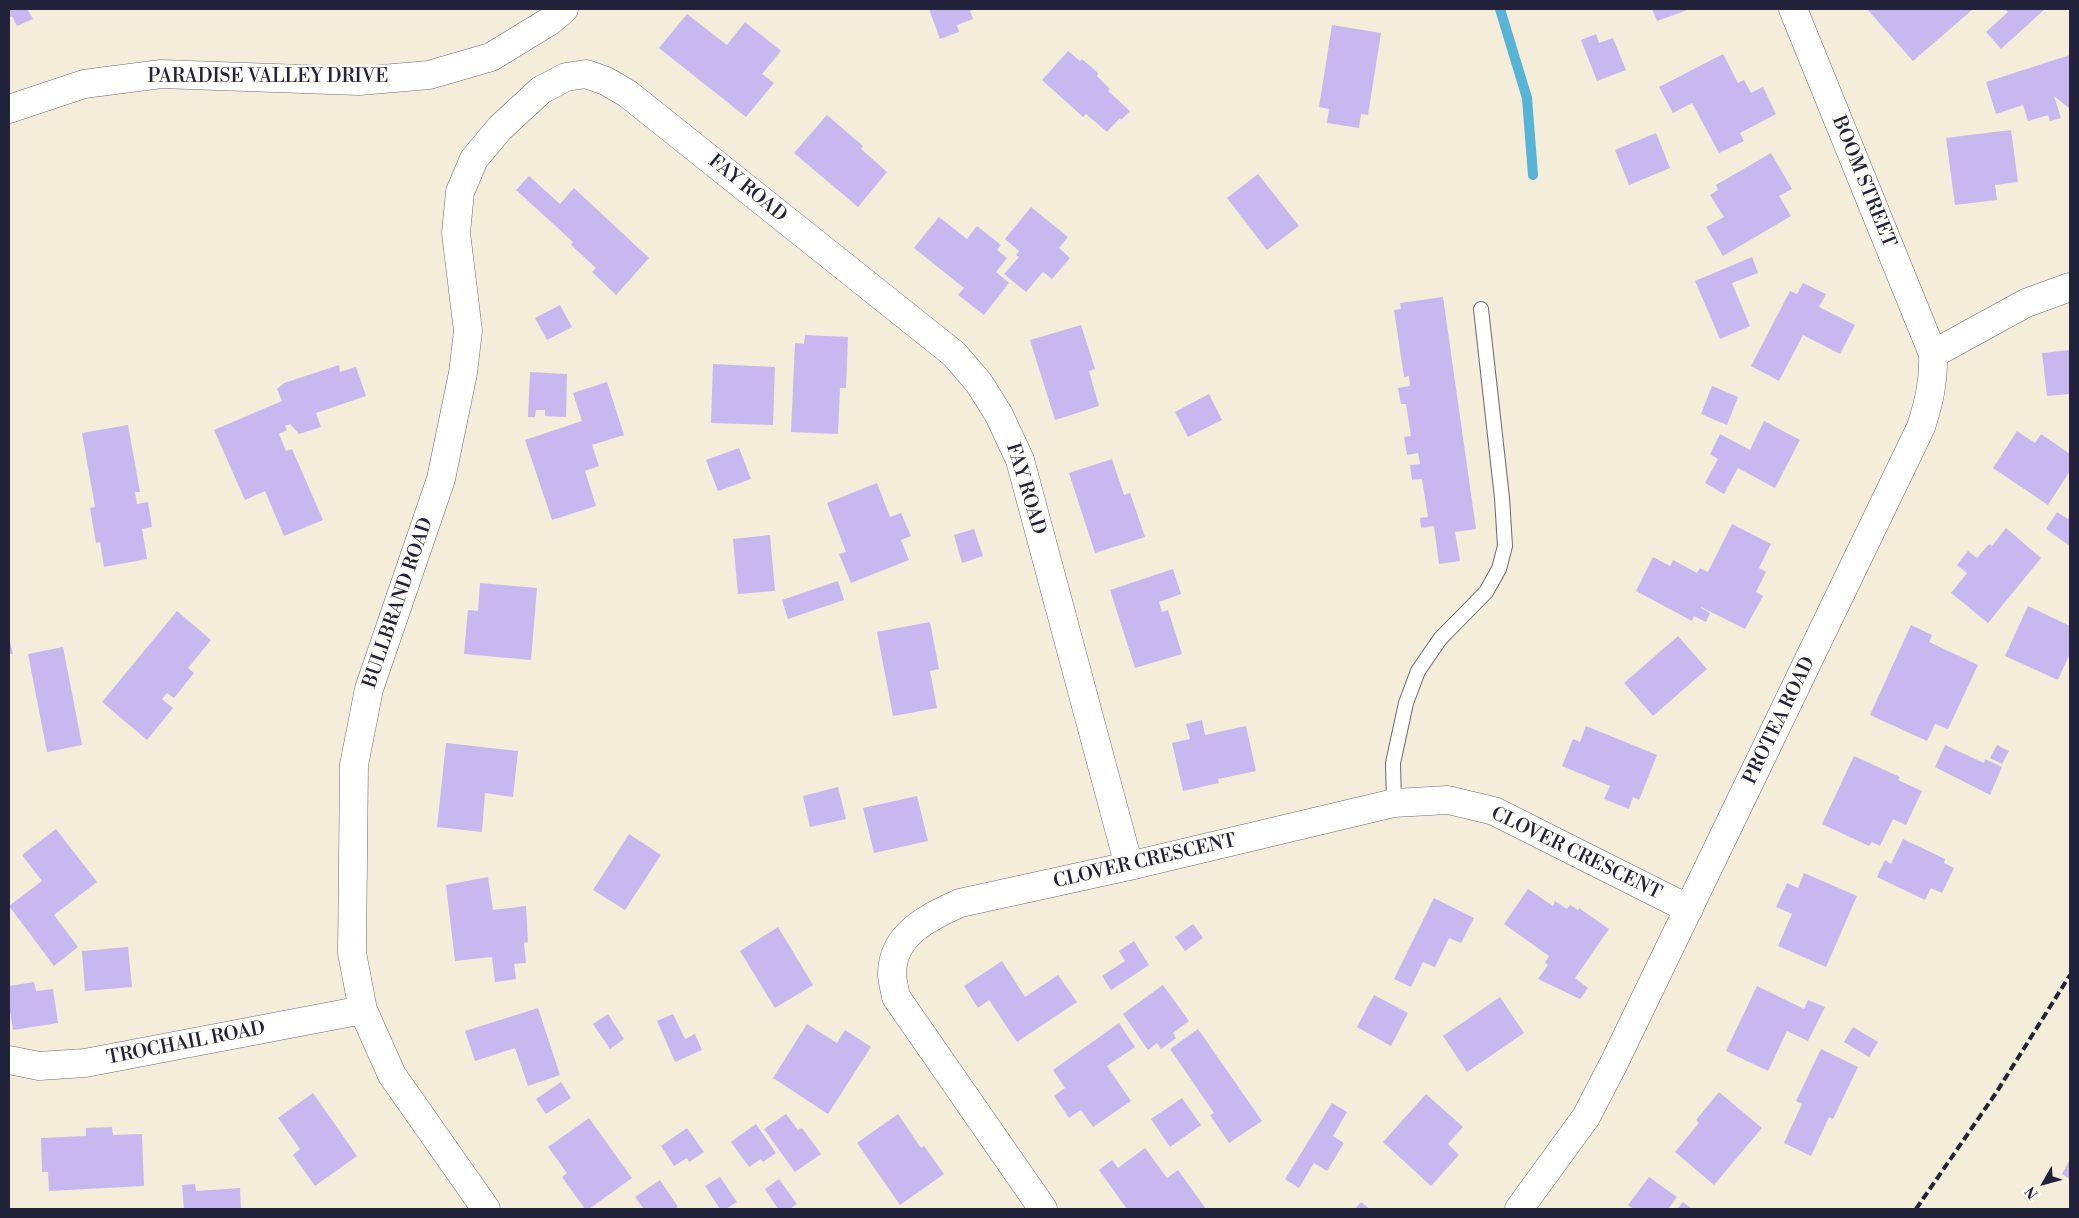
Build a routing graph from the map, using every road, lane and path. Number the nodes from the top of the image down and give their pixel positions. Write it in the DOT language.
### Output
graph roads {
  1 [pos="1793,9"];
  2 [pos="557,15"];
  3 [pos="628,94"];
  4 [pos="9,109"];
  5 [pos="2070,287"];
  6 [pos="1481,309"];
  7 [pos="1932,354"];
  8 [pos="1394,803"];
  9 [pos="1129,866"];
  10 [pos="1689,909"];
  11 [pos="363,1010"];
  12 [pos="9,1060"];
  13 [pos="486,1209"];
  14 [pos="1043,1209"];
  15 [pos="1519,1209"];
  1 -- 7 [label="street, BOOM STREET"];
  2 -- 4 [label="street, PARADISE VALLEY DRIVE"];
  3 -- 9 [label="street, FAY ROAD"];
  3 -- 11 [label="street, BULLBRAND ROAD"];
  5 -- 7 [label="street"];
  6 -- 8 [label="lane"];
  7 -- 10 [label="street, PROTEA ROAD"];
  8 -- 9 [label="street, CLOVER CRESCENT"];
  8 -- 10 [label="street, CLOVER CRESCENT"];
  9 -- 14 [label="street, CLOVER CRESCENT"];
  10 -- 15 [label="street, PROTEA ROAD"];
  11 -- 12 [label="street, TROCHAIL ROAD"];
  11 -- 13 [label="street, BULLBRAND ROAD"];
}
